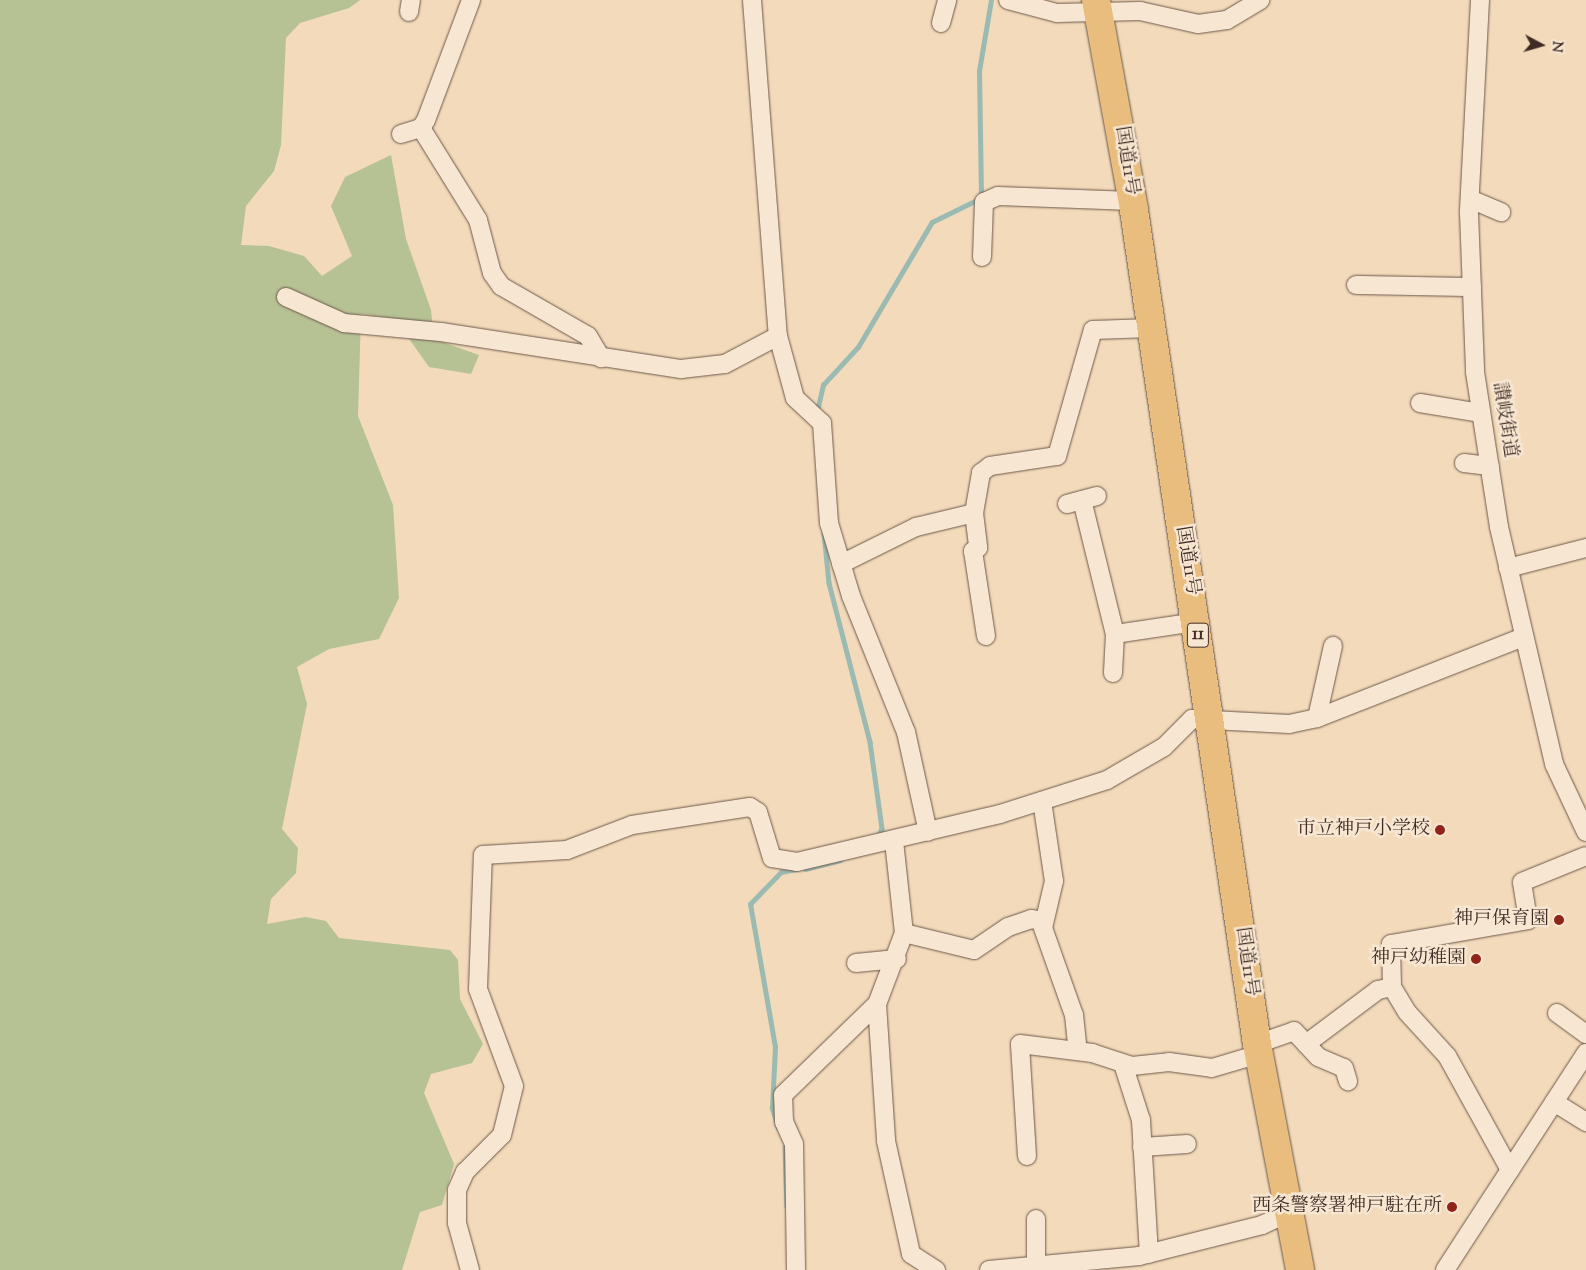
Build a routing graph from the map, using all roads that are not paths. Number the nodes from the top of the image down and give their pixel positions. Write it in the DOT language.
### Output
graph roads {
  1 [pos="471,0"];
  2 [pos="752,0"];
  3 [pos="947,0"];
  4 [pos="1008,0"];
  5 [pos="1260,0"];
  6 [pos="1480,0"];
  7 [pos="1098,6"];
  8 [pos="941,23"];
  9 [pos="421,128"];
  10 [pos="401,134"];
  11 [pos="1470,199"];
  12 [pos="1132,201"];
  13 [pos="1501,212"];
  14 [pos="982,257"];
  15 [pos="1356,285"];
  16 [pos="1472,287"];
  17 [pos="286,297"];
  18 [pos="1152,328"];
  19 [pos="778,336"];
  20 [pos="601,358"];
  21 [pos="1420,403"];
  22 [pos="1481,413"];
  23 [pos="1464,463"];
  24 [pos="1490,466"];
  25 [pos="1082,500"];
  26 [pos="974,513"];
  27 [pos="1586,548"];
  28 [pos="842,564"];
  29 [pos="1508,568"];
  30 [pos="1196,622"];
  31 [pos="1115,634"];
  32 [pos="986,636"];
  33 [pos="1524,637"];
  34 [pos="1333,646"];
  35 [pos="1111,673"];
  36 [pos="1210,717"];
  37 [pos="1317,718"];
  38 [pos="1042,801"];
  39 [pos="928,832"];
  40 [pos="1586,832"];
  41 [pos="894,841"];
  42 [pos="1586,856"];
  43 [pos="1043,921"];
  44 [pos="904,933"];
  45 [pos="896,959"];
  46 [pos="856,963"];
  47 [pos="1392,987"];
  48 [pos="877,1004"];
  49 [pos="1557,1013"];
  50 [pos="1586,1034"];
  51 [pos="1306,1044"];
  52 [pos="1258,1049"];
  53 [pos="1078,1051"];
  54 [pos="1586,1054"];
  55 [pos="1122,1064"];
  56 [pos="1348,1081"];
  57 [pos="1554,1102"];
  58 [pos="1586,1122"];
  59 [pos="1187,1144"];
  60 [pos="1142,1147"];
  61 [pos="1027,1156"];
  62 [pos="1510,1170"];
  63 [pos="1286,1214"];
  64 [pos="1036,1219"];
  65 [pos="1149,1254"];
  66 [pos="1036,1263"];
  67 [pos="470,1270"];
  68 [pos="796,1270"];
  69 [pos="936,1270"];
  70 [pos="989,1270"];
  71 [pos="1300,1270"];
  72 [pos="1445,1270"];
  1 -- 9 [label="street"];
  2 -- 19 [label="street"];
  3 -- 8 [label="street"];
  4 -- 7 [label="street"];
  5 -- 7 [label="street"];
  6 -- 11 [label="street, 讃岐街道"];
  7 -- 12 [label="highway, 国道11号 / 11"];
  9 -- 10 [label="street"];
  9 -- 20 [label="street"];
  11 -- 13 [label="street"];
  11 -- 16 [label="street, 讃岐街道"];
  12 -- 14 [label="street"];
  12 -- 18 [label="highway, 国道11号 / 11"];
  15 -- 16 [label="street"];
  16 -- 22 [label="street, 讃岐街道"];
  17 -- 20 [label="street"];
  18 -- 26 [label="street"];
  18 -- 30 [label="highway, 国道11号 / 11"];
  19 -- 20 [label="street"];
  19 -- 28 [label="street"];
  21 -- 22 [label="street"];
  22 -- 24 [label="street, 讃岐街道"];
  23 -- 24 [label="street"];
  24 -- 29 [label="street, 讃岐街道"];
  25 -- 31 [label="street"];
  26 -- 28 [label="street"];
  26 -- 32 [label="street"];
  27 -- 29 [label="street"];
  28 -- 39 [label="street"];
  29 -- 33 [label="street, 讃岐街道"];
  30 -- 31 [label="street"];
  30 -- 36 [label="highway, 国道11号 / 11"];
  31 -- 35 [label="street"];
  33 -- 37 [label="street"];
  33 -- 40 [label="street, 讃岐街道"];
  34 -- 37 [label="street"];
  36 -- 37 [label="street"];
  36 -- 38 [label="street"];
  36 -- 52 [label="highway, 国道11号 / 11"];
  38 -- 39 [label="street"];
  38 -- 43 [label="street"];
  39 -- 41 [label="street"];
  41 -- 44 [label="street"];
  41 -- 67 [label="street"];
  42 -- 47 [label="street"];
  43 -- 44 [label="street"];
  43 -- 53 [label="street"];
  44 -- 45 [label="street"];
  45 -- 46 [label="street"];
  45 -- 48 [label="street"];
  47 -- 51 [label="street"];
  47 -- 62 [label="street"];
  48 -- 68 [label="street"];
  48 -- 69 [label="street"];
  49 -- 50 [label="street"];
  51 -- 52 [label="street"];
  51 -- 56 [label="street"];
  52 -- 55 [label="street"];
  52 -- 63 [label="highway, 国道11号 / 11"];
  53 -- 55 [label="street"];
  53 -- 61 [label="street"];
  54 -- 57 [label="street"];
  55 -- 60 [label="street"];
  57 -- 58 [label="street"];
  57 -- 62 [label="street"];
  59 -- 60 [label="street"];
  60 -- 65 [label="street"];
  62 -- 72 [label="street"];
  63 -- 65 [label="street"];
  63 -- 71 [label="highway, 国道11号 / 11"];
  64 -- 66 [label="street"];
  65 -- 66 [label="street"];
  66 -- 70 [label="street"];
}
